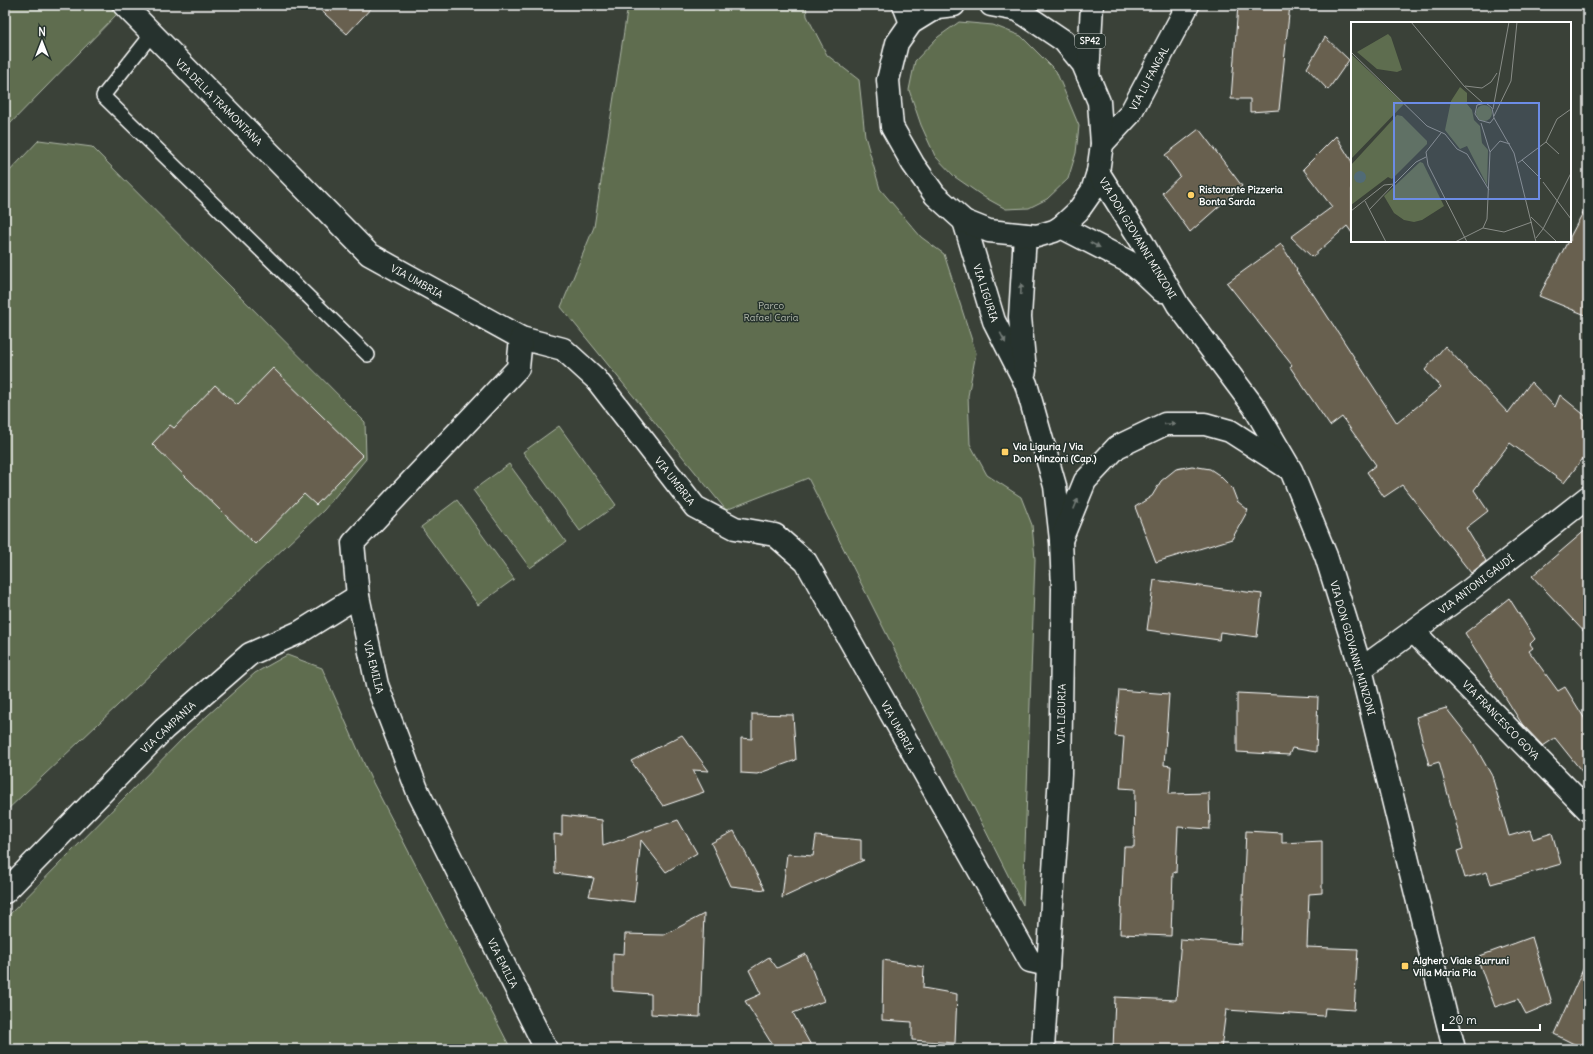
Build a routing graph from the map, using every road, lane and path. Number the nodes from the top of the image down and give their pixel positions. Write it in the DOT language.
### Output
graph roads {
  1 [pos="124,5"];
  2 [pos="954,5"];
  3 [pos="991,5"];
  4 [pos="1092,5"];
  5 [pos="1188,5"];
  6 [pos="1022,8"];
  7 [pos="907,14"];
  8 [pos="152,34"];
  9 [pos="1088,76"];
  10 [pos="1102,144"];
  11 [pos="1098,172"];
  12 [pos="315,199"];
  13 [pos="964,221"];
  14 [pos="1061,227"];
  15 [pos="1025,235"];
  16 [pos="1178,305"];
  17 [pos="521,338"];
  18 [pos="368,355"];
  19 [pos="1026,384"];
  20 [pos="1291,470"];
  21 [pos="1588,497"];
  22 [pos="1061,540"];
  23 [pos="358,596"];
  24 [pos="1413,631"];
  25 [pos="1361,669"];
  26 [pos="1588,810"];
  27 [pos="5,892"];
  28 [pos="1048,966"];
  29 [pos="546,1049"];
  30 [pos="1043,1049"];
  31 [pos="1454,1049"];
  1 -- 8 [label="street, VIA DELLA TRAMONTANA"];
  2 -- 7 [label="street"];
  3 -- 6 [label="street"];
  4 -- 9 [label="street, SP42"];
  5 -- 10 [label="street, VIA LU FANGAL"];
  6 -- 9 [label="street"];
  7 -- 13 [label="street"];
  8 -- 12 [label="street, VIA DELLA TRAMONTANA"];
  8 -- 18 [label="lane"];
  9 -- 10 [label="street"];
  10 -- 11 [label="street"];
  11 -- 14 [label="street"];
  11 -- 16 [label="street, VIA DON GIOVANNI MINZONI"];
  12 -- 17 [label="street, VIA UMBRIA"];
  13 -- 15 [label="street"];
  13 -- 19 [label="street, VIA LIGURIA, one-way"];
  14 -- 15 [label="street"];
  14 -- 16 [label="street, VIA DON GIOVANNI MINZONI, one-way"];
  19 -- 15 [label="street, VIA LIGURIA, one-way"];
  16 -- 20 [label="street, VIA DON GIOVANNI MINZONI"];
  17 -- 23 [label="street, VIA EMILIA"];
  17 -- 28 [label="street, VIA UMBRIA"];
  19 -- 22 [label="street, VIA LIGURIA"];
  22 -- 20 [label="street, one-way"];
  20 -- 25 [label="street, VIA DON GIOVANNI MINZONI"];
  21 -- 24 [label="street, VIA ANTONI GAUDÍ"];
  22 -- 28 [label="street, VIA LIGURIA"];
  23 -- 27 [label="street, VIA CAMPANIA"];
  23 -- 29 [label="street, VIA EMILIA"];
  24 -- 25 [label="street, VIA ANTONI GAUDÍ"];
  24 -- 26 [label="street, VIA FRANCESCO GOYA"];
  25 -- 31 [label="street, VIA DON GIOVANNI MINZONI"];
  28 -- 30 [label="street, VIA LIGURIA"];
}
